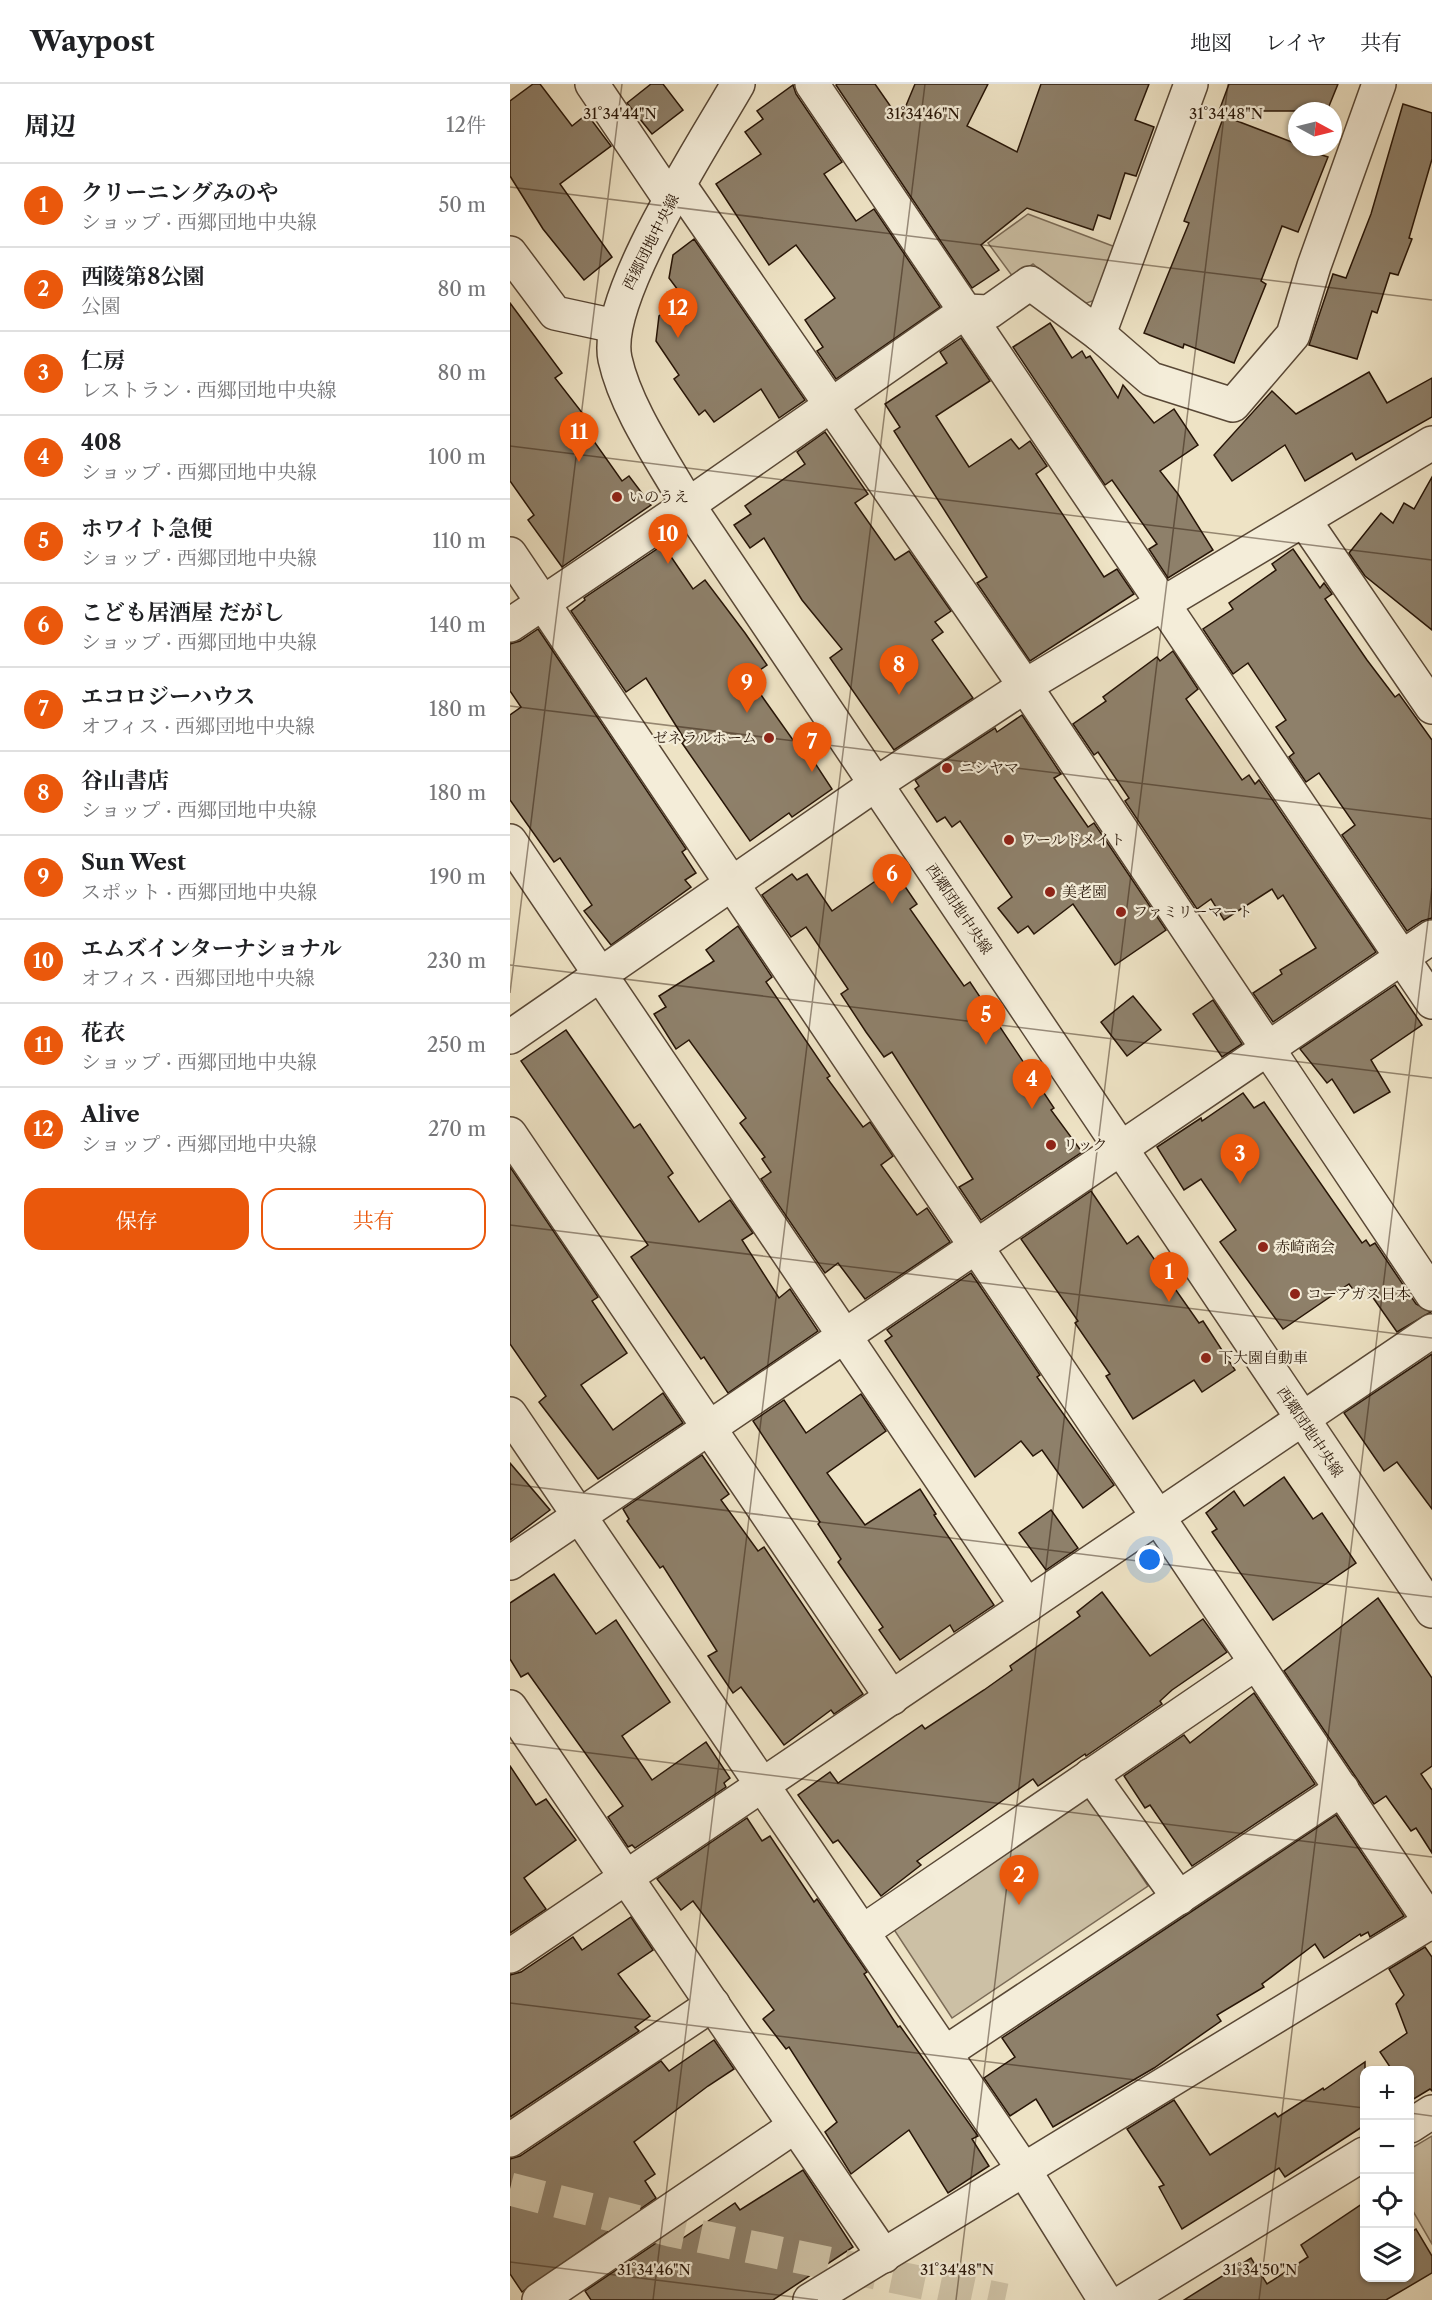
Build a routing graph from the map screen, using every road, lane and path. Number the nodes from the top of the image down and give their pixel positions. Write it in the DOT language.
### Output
graph roads {
  1 [pos="592,84"];
  2 [pos="738,84"];
  3 [pos="812,84"];
  4 [pos="1191,84"];
  5 [pos="1379,84"];
  6 [pos="675,194"];
  7 [pos="510,254"];
  8 [pos="966,311"];
  9 [pos="615,326"];
  10 [pos="1099,334"];
  11 [pos="832,404"];
  12 [pos="1425,455"];
  13 [pos="688,505"];
  14 [pos="1304,520"];
  15 [pos="510,554"];
  16 [pos="542,602"];
  17 [pos="1163,602"];
  18 [pos="510,625"];
  19 [pos="1025,686"];
  20 [pos="1432,707"];
  21 [pos="876,784"];
  22 [pos="510,841"];
  23 [pos="732,883"];
  24 [pos="1432,937"];
  25 [pos="1402,958"];
  26 [pos="602,973"];
  27 [pos="1432,1002"];
  28 [pos="510,1037"];
  29 [pos="1267,1049"];
  30 [pos="510,1134"];
  31 [pos="1120,1149"];
  32 [pos="976,1246"];
  33 [pos="1432,1294"];
  34 [pos="1432,1331"];
  35 [pos="843,1336"];
  36 [pos="510,1414"];
  37 [pos="1302,1421"];
  38 [pos="709,1428"];
  39 [pos="579,1516"];
  40 [pos="1159,1518"];
  41 [pos="510,1563"];
  42 [pos="1027,1606"];
  43 [pos="1432,1611"];
  44 [pos="1256,1663"];
  45 [pos="891,1698"];
  46 [pos="510,1707"];
  47 [pos="1091,1775"];
  48 [pos="762,1785"];
  49 [pos="1342,1789"];
  50 [pos="626,1878"];
  51 [pos="1179,1898"];
  52 [pos="1432,1922"];
  53 [pos="862,1932"];
  54 [pos="510,1956"];
  55 [pos="713,2004"];
  56 [pos="945,2054"];
  57 [pos="1432,2112"];
  58 [pos="1414,2123"];
  59 [pos="795,2126"];
  60 [pos="510,2140"];
  61 [pos="1360,2157"];
  62 [pos="1024,2170"];
  63 [pos="884,2256"];
  64 [pos="538,2300"];
  65 [pos="810,2300"];
  66 [pos="1105,2300"];
  67 [pos="1126,2300"];
  1 -- 6 [label="street"];
  2 -- 6 [label="street, 西郷団地中央線"];
  3 -- 8 [label="street"];
  4 -- 10 [label="street"];
  5 -- 10 [label="street"];
  6 -- 9 [label="street, 西郷団地中央線"];
  6 -- 11 [label="street"];
  7 -- 9 [label="street"];
  8 -- 10 [label="street"];
  8 -- 11 [label="street"];
  8 -- 17 [label="street"];
  9 -- 13 [label="street, 西郷団地中央線"];
  11 -- 13 [label="street"];
  11 -- 19 [label="street"];
  12 -- 14 [label="street"];
  13 -- 16 [label="street"];
  13 -- 21 [label="street, 西郷団地中央線"];
  14 -- 17 [label="street"];
  14 -- 20 [label="street"];
  15 -- 16 [label="street"];
  16 -- 18 [label="street"];
  16 -- 23 [label="street"];
  17 -- 19 [label="street"];
  17 -- 25 [label="street"];
  19 -- 21 [label="street"];
  19 -- 29 [label="street"];
  21 -- 23 [label="street"];
  21 -- 31 [label="street, 西郷団地中央線"];
  22 -- 26 [label="street"];
  23 -- 26 [label="street"];
  23 -- 32 [label="street"];
  24 -- 25 [label="street"];
  25 -- 27 [label="street"];
  25 -- 29 [label="street"];
  26 -- 28 [label="street"];
  26 -- 35 [label="street"];
  29 -- 31 [label="street"];
  29 -- 33 [label="street"];
  30 -- 38 [label="street"];
  31 -- 32 [label="street"];
  31 -- 37 [label="street, 西郷団地中央線"];
  32 -- 35 [label="street"];
  32 -- 40 [label="street"];
  34 -- 37 [label="street"];
  35 -- 38 [label="street"];
  35 -- 42 [label="street"];
  36 -- 39 [label="street"];
  37 -- 40 [label="street"];
  37 -- 43 [label="street, 西郷団地中央線"];
  38 -- 39 [label="street"];
  38 -- 45 [label="street"];
  39 -- 41 [label="street"];
  39 -- 48 [label="street"];
  40 -- 42 [label="street"];
  40 -- 44 [label="street"];
  42 -- 45 [label="street"];
  44 -- 47 [label="street"];
  44 -- 49 [label="street"];
  45 -- 48 [label="street"];
  46 -- 50 [label="street"];
  47 -- 51 [label="street"];
  47 -- 53 [label="street"];
  48 -- 50 [label="street"];
  48 -- 53 [label="street"];
  49 -- 51 [label="street"];
  49 -- 52 [label="street"];
  50 -- 54 [label="street"];
  50 -- 55 [label="street"];
  51 -- 56 [label="street"];
  52 -- 62 [label="street"];
  53 -- 56 [label="street"];
  55 -- 59 [label="street"];
  55 -- 60 [label="street"];
  56 -- 62 [label="street"];
  57 -- 58 [label="street"];
  59 -- 63 [label="street"];
  59 -- 64 [label="street"];
  61 -- 67 [label="street"];
  62 -- 63 [label="street"];
  62 -- 66 [label="street"];
  63 -- 65 [label="street"];
}
